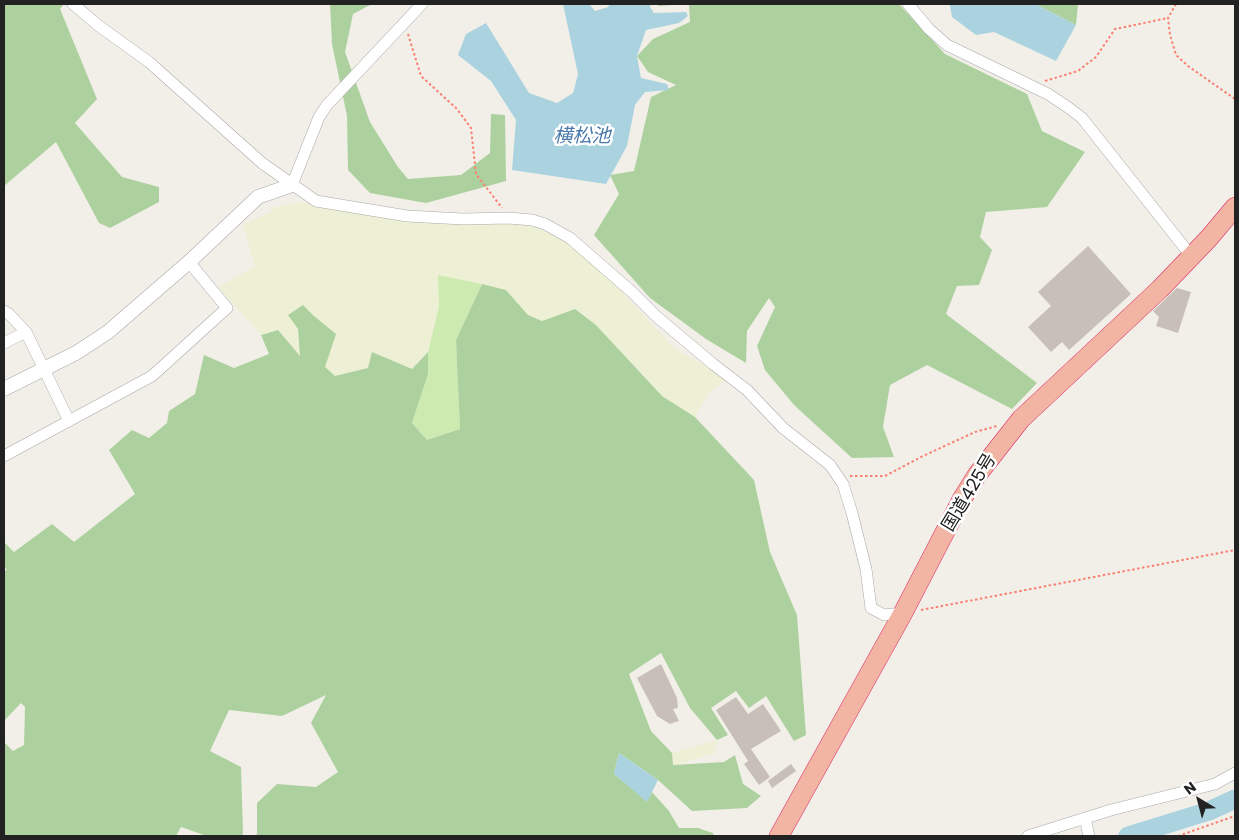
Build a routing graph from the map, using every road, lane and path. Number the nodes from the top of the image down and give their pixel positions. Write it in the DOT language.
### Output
graph roads {
  1 [pos="73,4"];
  2 [pos="422,4"];
  3 [pos="908,4"];
  4 [pos="1176,4"];
  5 [pos="1168,18"];
  6 [pos="405,22"];
  7 [pos="1030,85"];
  8 [pos="1235,99"];
  9 [pos="292,185"];
  10 [pos="1235,207"];
  11 [pos="509,218"];
  12 [pos="1192,257"];
  13 [pos="189,262"];
  14 [pos="4,311"];
  15 [pos="26,332"];
  16 [pos="4,343"];
  17 [pos="44,368"];
  18 [pos="4,389"];
  19 [pos="1021,419"];
  20 [pos="69,421"];
  21 [pos="4,456"];
  22 [pos="838,477"];
  23 [pos="1235,550"];
  24 [pos="903,613"];
  25 [pos="1235,773"];
  26 [pos="1235,816"];
  27 [pos="1087,827"];
  28 [pos="779,836"];
  29 [pos="1028,836"];
  30 [pos="1178,836"];
  1 -- 9 [label="street"];
  2 -- 6 [label="street"];
  3 -- 7 [label="street"];
  4 -- 5 [label="path"];
  5 -- 7 [label="path"];
  5 -- 8 [label="path"];
  6 -- 9 [label="street"];
  6 -- 11 [label="path"];
  7 -- 12 [label="street"];
  9 -- 11 [label="street"];
  9 -- 13 [label="street"];
  10 -- 12 [label="highway, 国道425号"];
  11 -- 22 [label="street"];
  12 -- 19 [label="highway, 国道425号"];
  13 -- 17 [label="street"];
  13 -- 20 [label="street"];
  14 -- 15 [label="street"];
  15 -- 16 [label="street"];
  15 -- 17 [label="street"];
  17 -- 18 [label="street"];
  17 -- 20 [label="street"];
  19 -- 22 [label="path"];
  19 -- 24 [label="highway, 国道425号"];
  20 -- 21 [label="street"];
  22 -- 24 [label="street"];
  23 -- 24 [label="path"];
  24 -- 28 [label="highway, 国道425号"];
  25 -- 27 [label="street"];
  26 -- 30 [label="path"];
  27 -- 29 [label="street"];
}
